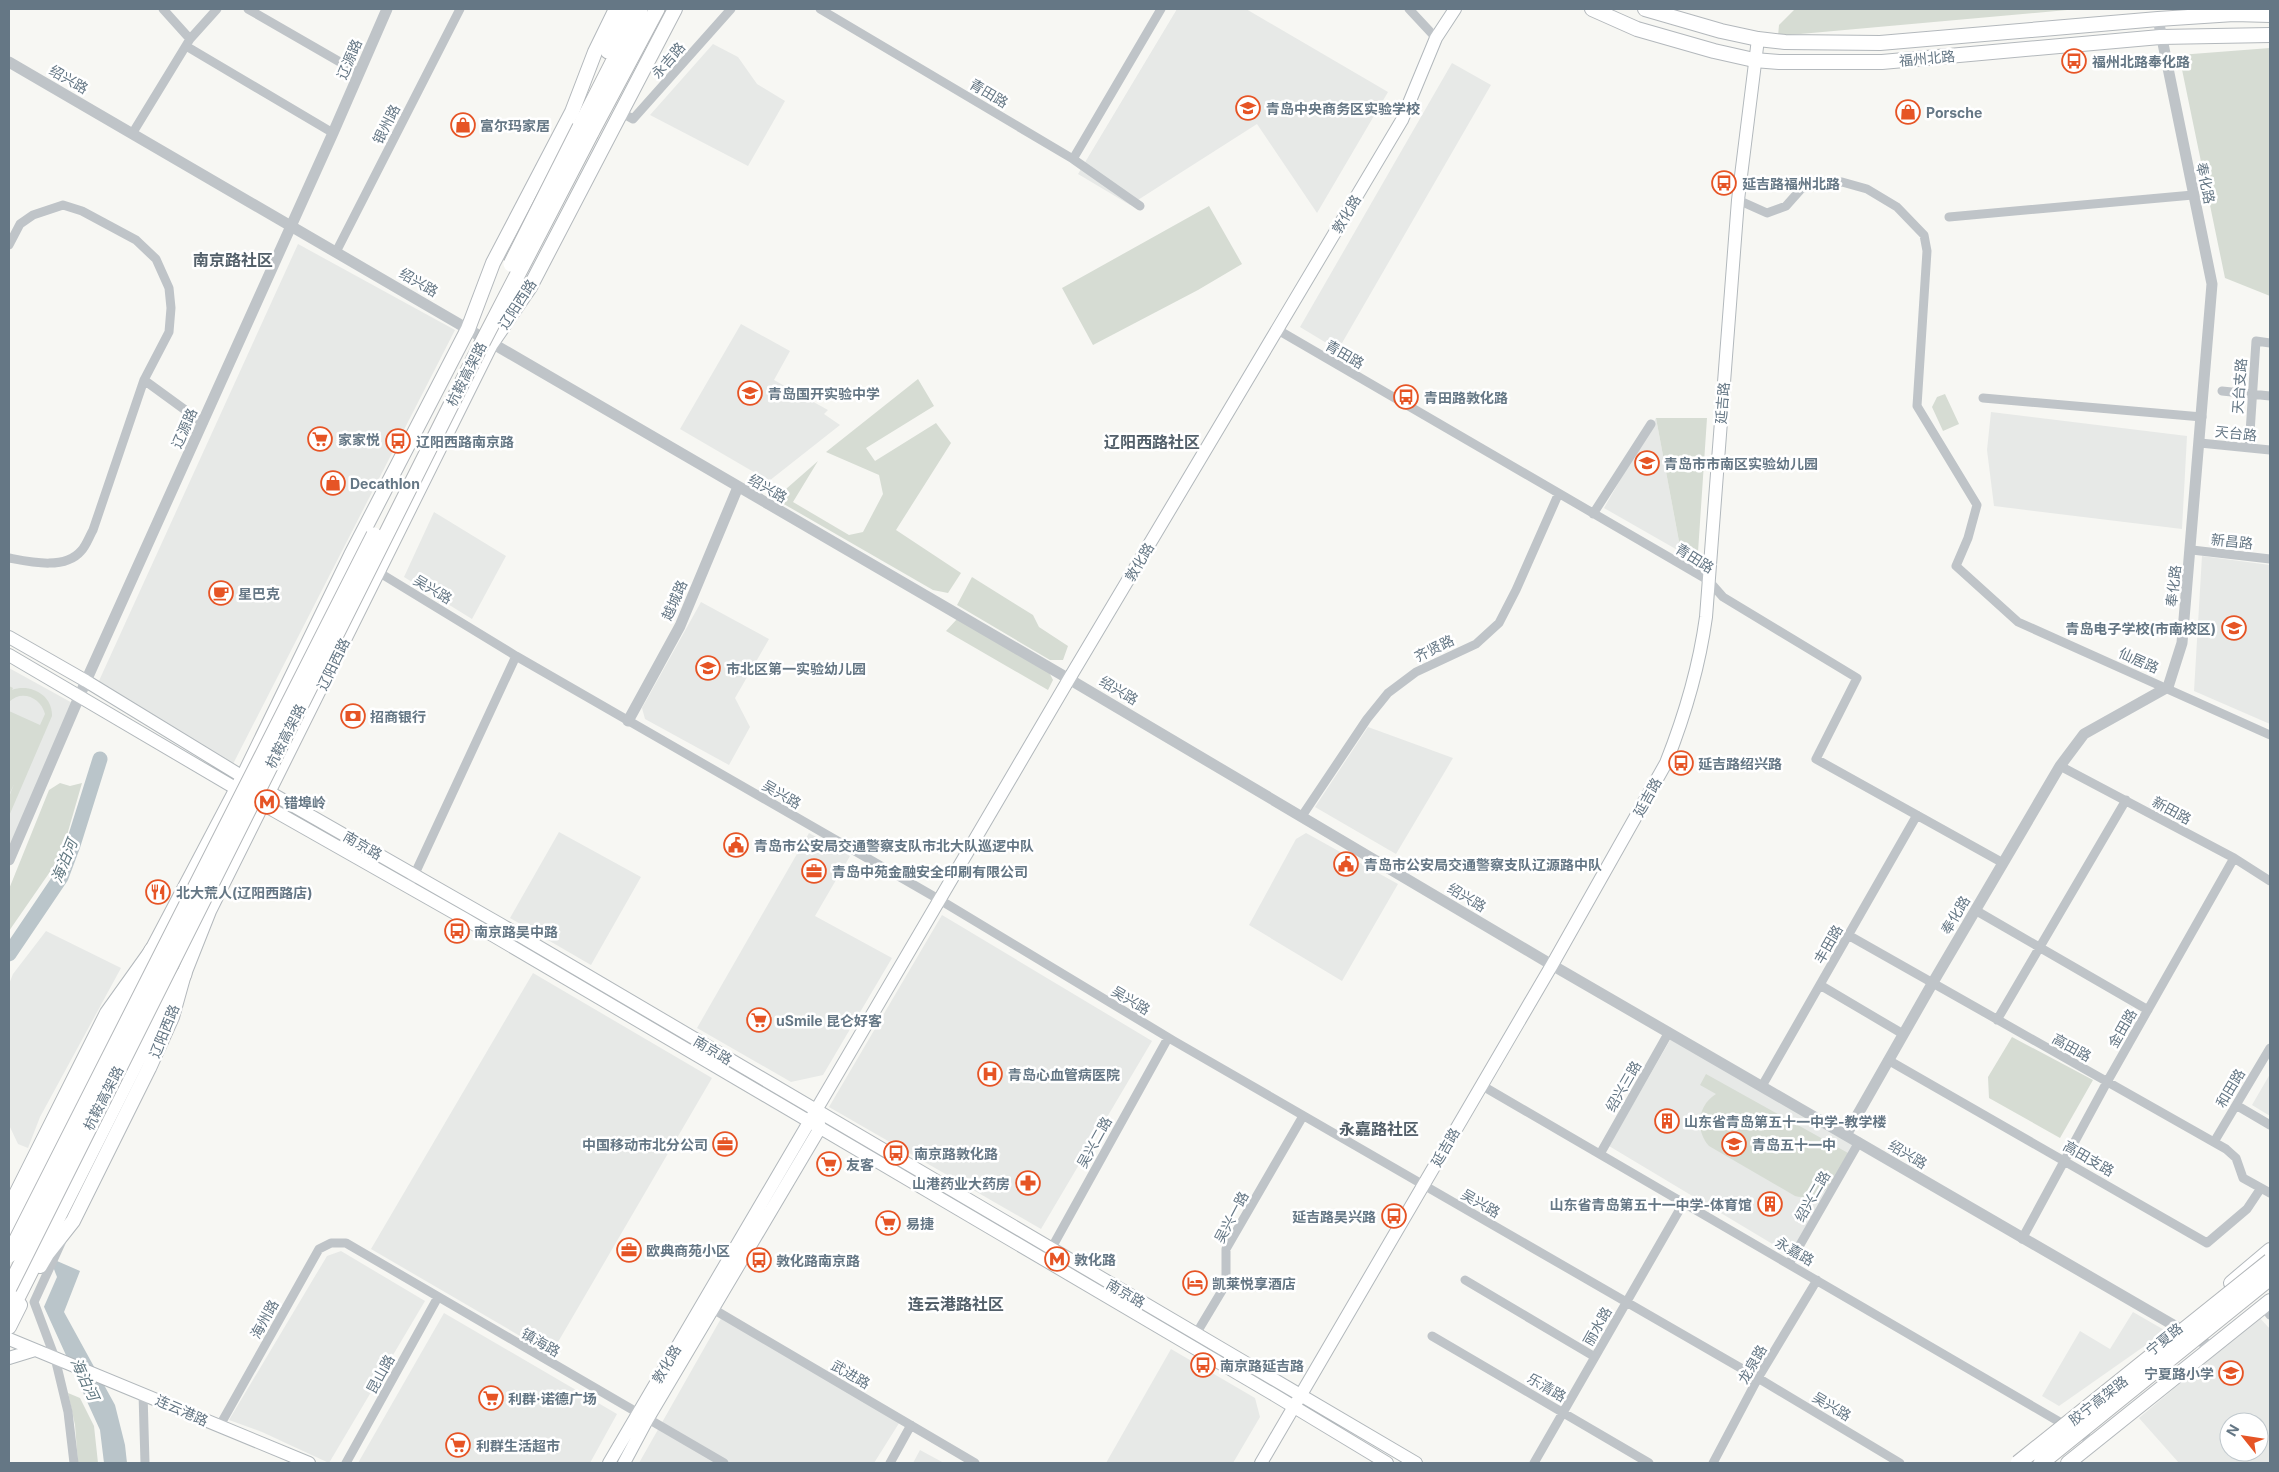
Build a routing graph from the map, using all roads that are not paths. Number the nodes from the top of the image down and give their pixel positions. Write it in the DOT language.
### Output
graph roads {
  1 [pos="163,9"];
  2 [pos="217,9"];
  3 [pos="248,9"];
  4 [pos="386,9"];
  5 [pos="460,9"];
  6 [pos="616,9"];
  7 [pos="628,9"];
  8 [pos="640,9"];
  9 [pos="657,9"];
  10 [pos="668,9"];
  11 [pos="675,9"];
  12 [pos="731,9"];
  13 [pos="820,9"];
  14 [pos="1161,9"];
  15 [pos="1409,9"];
  16 [pos="1455,9"];
  17 [pos="1592,9"];
  18 [pos="1645,9"];
  19 [pos="2234,11"];
  20 [pos="2270,15"];
  21 [pos="2158,19"];
  22 [pos="2270,35"];
  23 [pos="2160,37"];
  24 [pos="1436,38"];
  25 [pos="1758,39"];
  26 [pos="188,42"];
  27 [pos="1754,60"];
  28 [pos="9,62"];
  29 [pos="359,73"];
  30 [pos="607,104"];
  31 [pos="622,113"];
  32 [pos="585,130"];
  33 [pos="334,133"];
  34 [pos="132,134"];
  35 [pos="1073,159"];
  36 [pos="2193,195"];
  37 [pos="1738,200"];
  38 [pos="1140,206"];
  39 [pos="1948,217"];
  40 [pos="291,227"];
  41 [pos="9,245"];
  42 [pos="336,252"];
  43 [pos="468,328"];
  44 [pos="1278,330"];
  45 [pos="2270,343"];
  46 [pos="491,344"];
  47 [pos="144,380"];
  48 [pos="2222,391"];
  49 [pos="2252,394"];
  50 [pos="2270,396"];
  51 [pos="1983,398"];
  52 [pos="2202,417"];
  53 [pos="203,423"];
  54 [pos="1651,424"];
  55 [pos="2200,443"];
  56 [pos="2248,448"];
  57 [pos="2270,450"];
  58 [pos="738,487"];
  59 [pos="1558,494"];
  60 [pos="1593,514"];
  61 [pos="2192,550"];
  62 [pos="351,555"];
  63 [pos="9,558"];
  64 [pos="2270,559"];
  65 [pos="379,572"];
  66 [pos="1708,580"];
  67 [pos="9,636"];
  68 [pos="9,655"];
  69 [pos="516,656"];
  70 [pos="1070,678"];
  71 [pos="86,681"];
  72 [pos="2168,687"];
  73 [pos="80,696"];
  74 [pos="628,721"];
  75 [pos="2270,735"];
  76 [pos="2060,766"];
  77 [pos="240,783"];
  78 [pos="270,791"];
  79 [pos="2126,800"];
  80 [pos="264,805"];
  81 [pos="1916,815"];
  82 [pos="1302,816"];
  83 [pos="2234,858"];
  84 [pos="9,860"];
  85 [pos="2003,863"];
  86 [pos="414,875"];
  87 [pos="2270,881"];
  88 [pos="409,888"];
  89 [pos="940,900"];
  90 [pos="1975,910"];
  91 [pos="1848,935"];
  92 [pos="2040,948"];
  93 [pos="152,950"];
  94 [pos="1552,965"];
  95 [pos="184,974"];
  96 [pos="1932,984"];
  97 [pos="1820,985"];
  98 [pos="2148,1010"];
  99 [pos="1996,1020"];
  100 [pos="1669,1032"];
  101 [pos="1903,1034"];
  102 [pos="1168,1038"];
  103 [pos="2270,1048"];
  104 [pos="1888,1060"];
  105 [pos="2107,1082"];
  106 [pos="1481,1086"];
  107 [pos="1762,1086"];
  108 [pos="2236,1106"];
  109 [pos="812,1116"];
  110 [pos="1303,1116"];
  111 [pos="2270,1125"];
  112 [pos="820,1128"];
  113 [pos="1846,1135"];
  114 [pos="1859,1142"];
  115 [pos="2214,1142"];
  116 [pos="1600,1154"];
  117 [pos="2065,1160"];
  118 [pos="1422,1185"];
  119 [pos="2262,1188"];
  120 [pos="2270,1193"];
  121 [pos="1684,1202"];
  122 [pos="9,1208"];
  123 [pos="9,1232"];
  124 [pos="2022,1238"];
  125 [pos="346,1243"];
  126 [pos="2270,1250"];
  127 [pos="1048,1254"];
  128 [pos="9,1255"];
  129 [pos="2270,1261"];
  130 [pos="1789,1264"];
  131 [pos="2270,1278"];
  132 [pos="1465,1280"];
  133 [pos="1817,1280"];
  134 [pos="9,1288"];
  135 [pos="438,1297"];
  136 [pos="29,1298"];
  137 [pos="1627,1303"];
  138 [pos="2268,1308"];
  139 [pos="713,1309"];
  140 [pos="9,1314"];
  141 [pos="9,1327"];
  142 [pos="2178,1328"];
  143 [pos="1196,1334"];
  144 [pos="1432,1336"];
  145 [pos="9,1339"];
  146 [pos="2212,1348"];
  147 [pos="35,1350"];
  148 [pos="1595,1357"];
  149 [pos="9,1358"];
  150 [pos="55,1358"];
  151 [pos="1758,1378"];
  152 [pos="138,1391"];
  153 [pos="1301,1395"];
  154 [pos="1293,1408"];
  155 [pos="1563,1412"];
  156 [pos="642,1417"];
  157 [pos="2058,1422"];
  158 [pos="219,1426"];
  159 [pos="911,1426"];
  160 [pos="2094,1442"];
  161 [pos="74,1463"];
  162 [pos="145,1463"];
  163 [pos="309,1463"];
  164 [pos="346,1463"];
  165 [pos="609,1463"];
  166 [pos="624,1463"];
  167 [pos="724,1463"];
  168 [pos="890,1463"];
  169 [pos="975,1463"];
  170 [pos="1261,1463"];
  171 [pos="1387,1463"];
  172 [pos="1416,1463"];
  173 [pos="1534,1463"];
  174 [pos="1649,1463"];
  175 [pos="1713,1463"];
  176 [pos="1900,1463"];
  177 [pos="2009,1463"];
  178 [pos="2018,1463"];
  179 [pos="2041,1463"];
  180 [pos="2068,1463"];
  1 -- 26 [label="street"];
  2 -- 26 [label="street"];
  3 -- 29 [label="street"];
  4 -- 29 [label="street, 辽源路"];
  5 -- 42 [label="street, 银州路"];
  6 -- 43 [label="main road"];
  7 -- 32 [label="highway"];
  8 -- 32 [label="highway"];
  9 -- 30 [label="highway"];
  10 -- 30 [label="highway"];
  11 -- 31 [label="main road, 辽阳西路"];
  12 -- 31 [label="street, 永吉路"];
  13 -- 35 [label="street, 青田路"];
  14 -- 35 [label="street"];
  15 -- 24 [label="street"];
  16 -- 24 [label="main road, 敦化路"];
  17 -- 27 [label="main road, 福州北路"];
  18 -- 25 [label="main road, 福州北路"];
  19 -- 20 [label="main road, 福州北路"];
  19 -- 21 [label="main road, 福州北路"];
  21 -- 23 [label="street, 奉化路"];
  21 -- 25 [label="main road, 福州北路"];
  22 -- 23 [label="main road, 福州北路"];
  23 -- 27 [label="main road, 福州北路"];
  23 -- 36 [label="street, 奉化路"];
  24 -- 44 [label="main road, 敦化路"];
  25 -- 27 [label="main road, 延吉路"];
  26 -- 33 [label="street"];
  26 -- 34 [label="street"];
  27 -- 37 [label="main road, 延吉路"];
  28 -- 34 [label="street, 绍兴路"];
  29 -- 33 [label="street, 辽源路"];
  30 -- 32 [label="highway"];
  31 -- 46 [label="main road, 辽阳西路"];
  32 -- 128 [label="highway, 杭鞍高架路, bridge"];
  32 -- 134 [label="highway, 杭鞍高架路, bridge"];
  33 -- 40 [label="street, 辽源路"];
  34 -- 40 [label="street, 绍兴路"];
  35 -- 38 [label="street, 青田路"];
  36 -- 39 [label="street"];
  36 -- 52 [label="street, 奉化路"];
  37 -- 66 [label="main road, 延吉路"];
  37 -- 72 [label="street, 仙居路"];
  40 -- 42 [label="street, 绍兴路"];
  40 -- 53 [label="street, 辽源路"];
  41 -- 47 [label="street"];
  42 -- 43 [label="street, 绍兴路"];
  43 -- 46 [label="street, 绍兴路"];
  43 -- 62 [label="main road"];
  44 -- 59 [label="street, 青田路"];
  44 -- 70 [label="main road, 敦化路"];
  45 -- 49 [label="street, 天台支路"];
  46 -- 58 [label="street, 绍兴路"];
  46 -- 65 [label="main road, 辽阳西路"];
  47 -- 53 [label="street"];
  47 -- 63 [label="street"];
  48 -- 49 [label="street"];
  49 -- 50 [label="street"];
  49 -- 56 [label="street, 天台支路"];
  51 -- 52 [label="street"];
  52 -- 55 [label="street, 奉化路"];
  53 -- 71 [label="street, 辽源路"];
  54 -- 60 [label="street"];
  55 -- 56 [label="street, 天台路"];
  55 -- 61 [label="street, 奉化路"];
  56 -- 57 [label="street, 天台路"];
  58 -- 70 [label="street, 绍兴路"];
  58 -- 74 [label="street, 越城路"];
  59 -- 60 [label="street, 青田路"];
  59 -- 82 [label="street, 齐贤路"];
  60 -- 66 [label="street, 青田路"];
  61 -- 64 [label="street, 新昌路"];
  61 -- 72 [label="street, 奉化路"];
  62 -- 65 [label="street, 吴兴路"];
  62 -- 77 [label="main road"];
  65 -- 69 [label="street, 吴兴路"];
  65 -- 78 [label="main road, 辽阳西路"];
  66 -- 81 [label="street, 青田路"];
  66 -- 94 [label="main road, 延吉路"];
  67 -- 71 [label="main road, 南京路"];
  68 -- 73 [label="main road, 南京路"];
  69 -- 74 [label="street, 吴兴路"];
  69 -- 86 [label="street"];
  70 -- 82 [label="street, 绍兴路"];
  70 -- 89 [label="main road, 敦化路"];
  71 -- 73 [label="street, 辽源路"];
  71 -- 77 [label="main road, 南京路"];
  72 -- 75 [label="street, 仙居路"];
  72 -- 76 [label="street, 奉化路"];
  73 -- 77 [label="main road, 南京路"];
  73 -- 84 [label="street, 辽源路"];
  74 -- 89 [label="street, 吴兴路"];
  76 -- 79 [label="street, 新田路"];
  76 -- 85 [label="street, 奉化路"];
  77 -- 78 [label="main road, 南京路"];
  77 -- 80 [label="main road, 南京路"];
  77 -- 93 [label="main road"];
  78 -- 80 [label="main road, 辽阳西路"];
  78 -- 86 [label="main road, 南京路"];
  79 -- 83 [label="street, 新田路"];
  79 -- 92 [label="street"];
  80 -- 88 [label="main road, 南京路"];
  80 -- 95 [label="main road, 辽阳西路"];
  81 -- 85 [label="street, 青田路"];
  81 -- 91 [label="street, 丰田路"];
  82 -- 94 [label="street, 绍兴路"];
  83 -- 87 [label="street, 新田路"];
  83 -- 98 [label="street, 金田路"];
  85 -- 90 [label="street, 奉化路"];
  86 -- 88 [label="street"];
  86 -- 109 [label="main road, 南京路"];
  88 -- 109 [label="main road, 南京路"];
  89 -- 102 [label="street, 吴兴路"];
  89 -- 109 [label="main road, 敦化路"];
  90 -- 92 [label="street"];
  90 -- 96 [label="street, 奉化路"];
  91 -- 96 [label="street, 高田路"];
  91 -- 97 [label="street, 丰田路"];
  92 -- 98 [label="street"];
  92 -- 99 [label="street"];
  93 -- 122 [label="main road"];
  93 -- 123 [label="highway"];
  94 -- 100 [label="street, 绍兴路"];
  94 -- 106 [label="main road, 延吉路"];
  95 -- 136 [label="main road, 辽阳西路"];
  95 -- 140 [label="highway"];
  96 -- 99 [label="street, 高田路"];
  96 -- 101 [label="street, 奉化路"];
  97 -- 101 [label="street"];
  97 -- 107 [label="street, 丰田路"];
  98 -- 105 [label="street, 金田路"];
  99 -- 105 [label="street, 高田路"];
  100 -- 107 [label="street, 绍兴路"];
  100 -- 116 [label="street, 绍兴三路"];
  101 -- 104 [label="street, 奉化路"];
  102 -- 110 [label="street, 吴兴路"];
  102 -- 127 [label="street, 吴兴二路"];
  103 -- 108 [label="street, 和田路"];
  104 -- 113 [label="street, 奉化路"];
  104 -- 117 [label="street, 高田支路"];
  105 -- 115 [label="street, 高田路"];
  105 -- 117 [label="street, 金田路"];
  106 -- 116 [label="street, 永嘉路"];
  106 -- 118 [label="main road, 延吉路"];
  107 -- 113 [label="street, 绍兴路"];
  108 -- 111 [label="street"];
  108 -- 115 [label="street, 和田路"];
  109 -- 112 [label="main road"];
  109 -- 127 [label="main road, 南京路"];
  109 -- 156 [label="main road, 敦化路"];
  110 -- 118 [label="street, 吴兴路"];
  110 -- 143 [label="street, 吴兴一路"];
  112 -- 127 [label="main road, 南京路"];
  112 -- 139 [label="main road, 敦化路"];
  113 -- 114 [label="street, 绍兴路"];
  114 -- 124 [label="street, 绍兴路"];
  114 -- 130 [label="street, 绍兴二路"];
  115 -- 119 [label="street, 高田路"];
  116 -- 121 [label="street, 永嘉路"];
  117 -- 119 [label="street, 高田支路"];
  117 -- 124 [label="street, 金田路"];
  118 -- 137 [label="street, 吴兴路"];
  118 -- 153 [label="main road, 延吉路"];
  119 -- 120 [label="street, 高田路"];
  121 -- 130 [label="street, 永嘉路"];
  121 -- 137 [label="street, 丽水路"];
  124 -- 142 [label="street, 绍兴路"];
  125 -- 135 [label="street, 镇海路"];
  125 -- 158 [label="street, 海州路"];
  126 -- 142 [label="main road, 宁夏路"];
  127 -- 143 [label="main road, 南京路"];
  127 -- 154 [label="main road, 南京路"];
  129 -- 178 [label="highway, 胶宁高架路, bridge"];
  130 -- 133 [label="street, 永嘉路"];
  131 -- 179 [label="highway, 胶宁高架路, bridge"];
  132 -- 148 [label="street"];
  133 -- 151 [label="street, 龙泉路"];
  133 -- 157 [label="street, 永嘉路"];
  135 -- 156 [label="street, 镇海路"];
  135 -- 164 [label="street, 昆山路"];
  136 -- 141 [label="main road, 辽阳西路"];
  136 -- 150 [label="street"];
  137 -- 148 [label="street, 丽水路"];
  137 -- 151 [label="street, 吴兴路"];
  138 -- 146 [label="main road"];
  139 -- 156 [label="main road, 敦化路"];
  139 -- 159 [label="street, 武进路"];
  142 -- 146 [label="street, 绍兴路"];
  142 -- 157 [label="main road, 宁夏路"];
  143 -- 153 [label="main road, 南京路"];
  144 -- 155 [label="street, 乐清路"];
  145 -- 147 [label="main road, 连云港路"];
  146 -- 160 [label="main road"];
  147 -- 149 [label="main road"];
  147 -- 150 [label="main road, 连云港路"];
  148 -- 155 [label="street, 丽水路"];
  150 -- 152 [label="main road, 连云港路"];
  150 -- 161 [label="street"];
  151 -- 175 [label="street, 龙泉路"];
  151 -- 176 [label="street, 吴兴路"];
  152 -- 158 [label="main road, 连云港路"];
  152 -- 162 [label="street"];
  153 -- 154 [label="main road, 延吉路"];
  153 -- 172 [label="main road, 南京路"];
  154 -- 170 [label="main road, 延吉路"];
  154 -- 171 [label="main road, 南京路"];
  155 -- 173 [label="street, 丽水路"];
  155 -- 174 [label="street, 乐清路"];
  156 -- 165 [label="main road, 敦化路"];
  156 -- 166 [label="main road, 敦化路"];
  156 -- 167 [label="street, 镇海路"];
  157 -- 160 [label="street, 永嘉路"];
  157 -- 177 [label="main road, 宁夏路"];
  158 -- 163 [label="main road, 连云港路"];
  159 -- 168 [label="street"];
  159 -- 169 [label="street, 武进路"];
  160 -- 180 [label="main road"];
}
